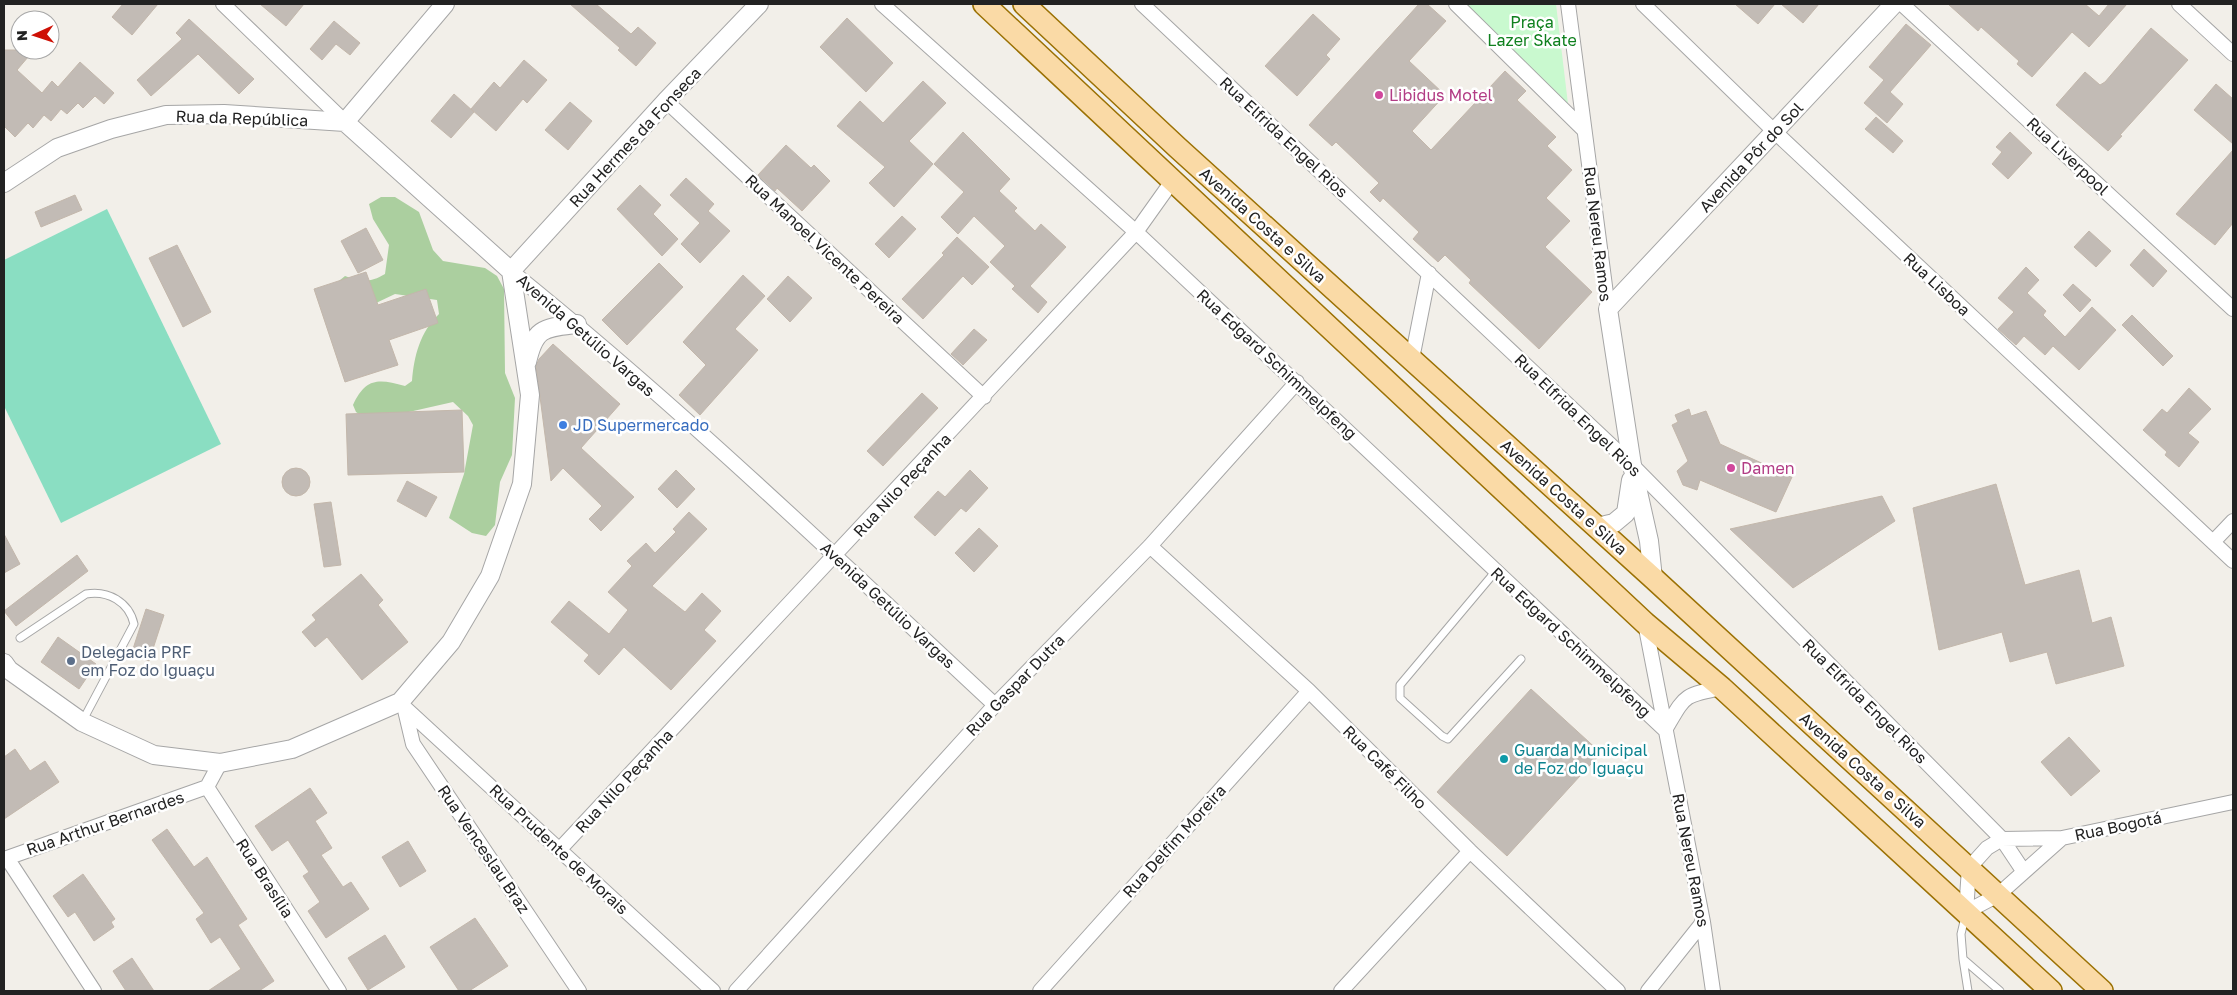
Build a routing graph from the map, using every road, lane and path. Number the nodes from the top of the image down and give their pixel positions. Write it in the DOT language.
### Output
graph roads {
  1 [pos="223,4"];
  2 [pos="445,4"];
  3 [pos="759,4"];
  4 [pos="882,4"];
  5 [pos="984,4"];
  6 [pos="1024,4"];
  7 [pos="1142,4"];
  8 [pos="1456,4"];
  9 [pos="1568,4"];
  10 [pos="1643,4"];
  11 [pos="1894,4"];
  12 [pos="1902,4"];
  13 [pos="2179,4"];
  14 [pos="2233,54"];
  15 [pos="666,101"];
  16 [pos="345,122"];
  17 [pos="1584,130"];
  18 [pos="1775,132"];
  19 [pos="1173,180"];
  20 [pos="4,183"];
  21 [pos="1136,232"];
  22 [pos="511,271"];
  23 [pos="1429,273"];
  24 [pos="1608,309"];
  25 [pos="2233,309"];
  26 [pos="577,324"];
  27 [pos="1412,359"];
  28 [pos="526,365"];
  29 [pos="1297,382"];
  30 [pos="984,397"];
  31 [pos="1632,465"];
  32 [pos="2233,521"];
  33 [pos="1597,527"];
  34 [pos="2213,542"];
  35 [pos="1150,546"];
  36 [pos="836,556"];
  37 [pos="2233,561"];
  38 [pos="1495,572"];
  39 [pos="1652,578"];
  40 [pos="1646,623"];
  41 [pos="20,638"];
  42 [pos="1521,659"];
  43 [pos="4,663"];
  44 [pos="1722,688"];
  45 [pos="1309,691"];
  46 [pos="402,704"];
  47 [pos="995,705"];
  48 [pos="82,722"];
  49 [pos="1665,730"];
  50 [pos="220,763"];
  51 [pos="207,787"];
  52 [pos="2233,802"];
  53 [pos="2062,838"];
  54 [pos="2002,839"];
  55 [pos="560,849"];
  56 [pos="1470,851"];
  57 [pos="5,858"];
  58 [pos="1969,868"];
  59 [pos="2024,872"];
  60 [pos="1998,895"];
  61 [pos="1966,912"];
  62 [pos="1704,922"];
  63 [pos="1963,959"];
  64 [pos="94,991"];
  65 [pos="340,991"];
  66 [pos="579,991"];
  67 [pos="713,991"];
  68 [pos="736,991"];
  69 [pos="1040,991"];
  70 [pos="1341,991"];
  71 [pos="1618,991"];
  72 [pos="1648,991"];
  73 [pos="1713,991"];
  74 [pos="1968,991"];
  75 [pos="2000,991"];
  76 [pos="2051,991"];
  77 [pos="2102,991"];
  1 -- 16 [label="street, Avenida Getúlio Vargas"];
  2 -- 16 [label="street"];
  3 -- 15 [label="street, Rua Hermes da Fonseca"];
  4 -- 21 [label="street, Rua Edgard Schimmelpfeng"];
  5 -- 19 [label="main road, Avenida Costa e Silva"];
  6 -- 27 [label="main road, Avenida Costa e Silva"];
  7 -- 23 [label="street, Rua Elfrida Engel Rios"];
  8 -- 17 [label="street"];
  9 -- 17 [label="street, Rua Nereu Ramos"];
  10 -- 18 [label="street, Rua Lisboa"];
  11 -- 18 [label="street, Avenida Pôr do Sol"];
  12 -- 25 [label="street, Rua Liverpool"];
  13 -- 14 [label="street"];
  15 -- 22 [label="street, Rua Hermes da Fonseca"];
  15 -- 30 [label="street, Rua Manoel Vicente Pereira"];
  16 -- 20 [label="street, Rua da República"];
  16 -- 22 [label="street, Avenida Getúlio Vargas"];
  17 -- 24 [label="street, Rua Nereu Ramos"];
  18 -- 24 [label="street, Avenida Pôr do Sol"];
  18 -- 34 [label="street, Rua Lisboa"];
  19 -- 21 [label="street, Rua Nilo Peçanha"];
  19 -- 40 [label="main road, Avenida Costa e Silva"];
  21 -- 29 [label="street, Rua Edgard Schimmelpfeng"];
  21 -- 30 [label="street, Rua Nilo Peçanha"];
  22 -- 26 [label="street, Avenida Getúlio Vargas"];
  22 -- 28 [label="street"];
  23 -- 27 [label="street"];
  23 -- 31 [label="street, Rua Elfrida Engel Rios"];
  24 -- 31 [label="street, Rua Nereu Ramos"];
  26 -- 28 [label="street"];
  26 -- 36 [label="street, Avenida Getúlio Vargas"];
  27 -- 33 [label="main road, Avenida Costa e Silva"];
  28 -- 46 [label="street"];
  29 -- 35 [label="street, Rua Gaspar Dutra"];
  29 -- 38 [label="street, Rua Edgard Schimmelpfeng"];
  30 -- 36 [label="street, Rua Nilo Peçanha"];
  31 -- 33 [label="street"];
  31 -- 39 [label="street"];
  31 -- 54 [label="street, Rua Elfrida Engel Rios"];
  32 -- 34 [label="street"];
  33 -- 39 [label="main road, Avenida Costa e Silva"];
  34 -- 37 [label="street, Rua Lisboa"];
  35 -- 45 [label="street, Rua Café Filho"];
  35 -- 47 [label="street, Rua Gaspar Dutra"];
  36 -- 47 [label="street, Avenida Getúlio Vargas"];
  36 -- 55 [label="street, Rua Nilo Peçanha"];
  38 -- 42 [label="lane"];
  38 -- 49 [label="street, Rua Edgard Schimmelpfeng"];
  39 -- 58 [label="main road, Avenida Costa e Silva"];
  40 -- 44 [label="main road, Avenida Costa e Silva"];
  40 -- 49 [label="street, Rua Nereu Ramos"];
  41 -- 48 [label="lane"];
  43 -- 48 [label="street"];
  44 -- 49 [label="street"];
  44 -- 61 [label="main road, Avenida Costa e Silva"];
  45 -- 56 [label="street, Rua Café Filho"];
  45 -- 69 [label="street, Rua Delfim Moreira"];
  46 -- 50 [label="street"];
  46 -- 55 [label="street, Rua Prudente de Morais"];
  46 -- 66 [label="street, Rua Venceslau Braz"];
  47 -- 68 [label="street, Rua Gaspar Dutra"];
  48 -- 50 [label="street"];
  49 -- 62 [label="street, Rua Nereu Ramos"];
  50 -- 51 [label="street"];
  51 -- 57 [label="street, Rua Arthur Bernardes"];
  51 -- 65 [label="street, Rua Brasília"];
  52 -- 53 [label="street, Rua Bogotá"];
  53 -- 54 [label="street, Rua Bogotá"];
  53 -- 59 [label="street"];
  54 -- 58 [label="street"];
  54 -- 59 [label="street, Rua Elfrida Engel Rios"];
  55 -- 67 [label="street, Rua Prudente de Morais"];
  56 -- 70 [label="street"];
  56 -- 71 [label="street, Rua Café Filho"];
  57 -- 64 [label="street"];
  58 -- 60 [label="main road, Avenida Costa e Silva"];
  58 -- 61 [label="street"];
  59 -- 60 [label="street"];
  60 -- 61 [label="street"];
  60 -- 77 [label="main road, Avenida Costa e Silva"];
  61 -- 63 [label="lane"];
  61 -- 76 [label="main road, Avenida Costa e Silva"];
  62 -- 72 [label="street"];
  62 -- 73 [label="street, Rua Nereu Ramos"];
  63 -- 74 [label="lane"];
  63 -- 75 [label="lane"];
}
